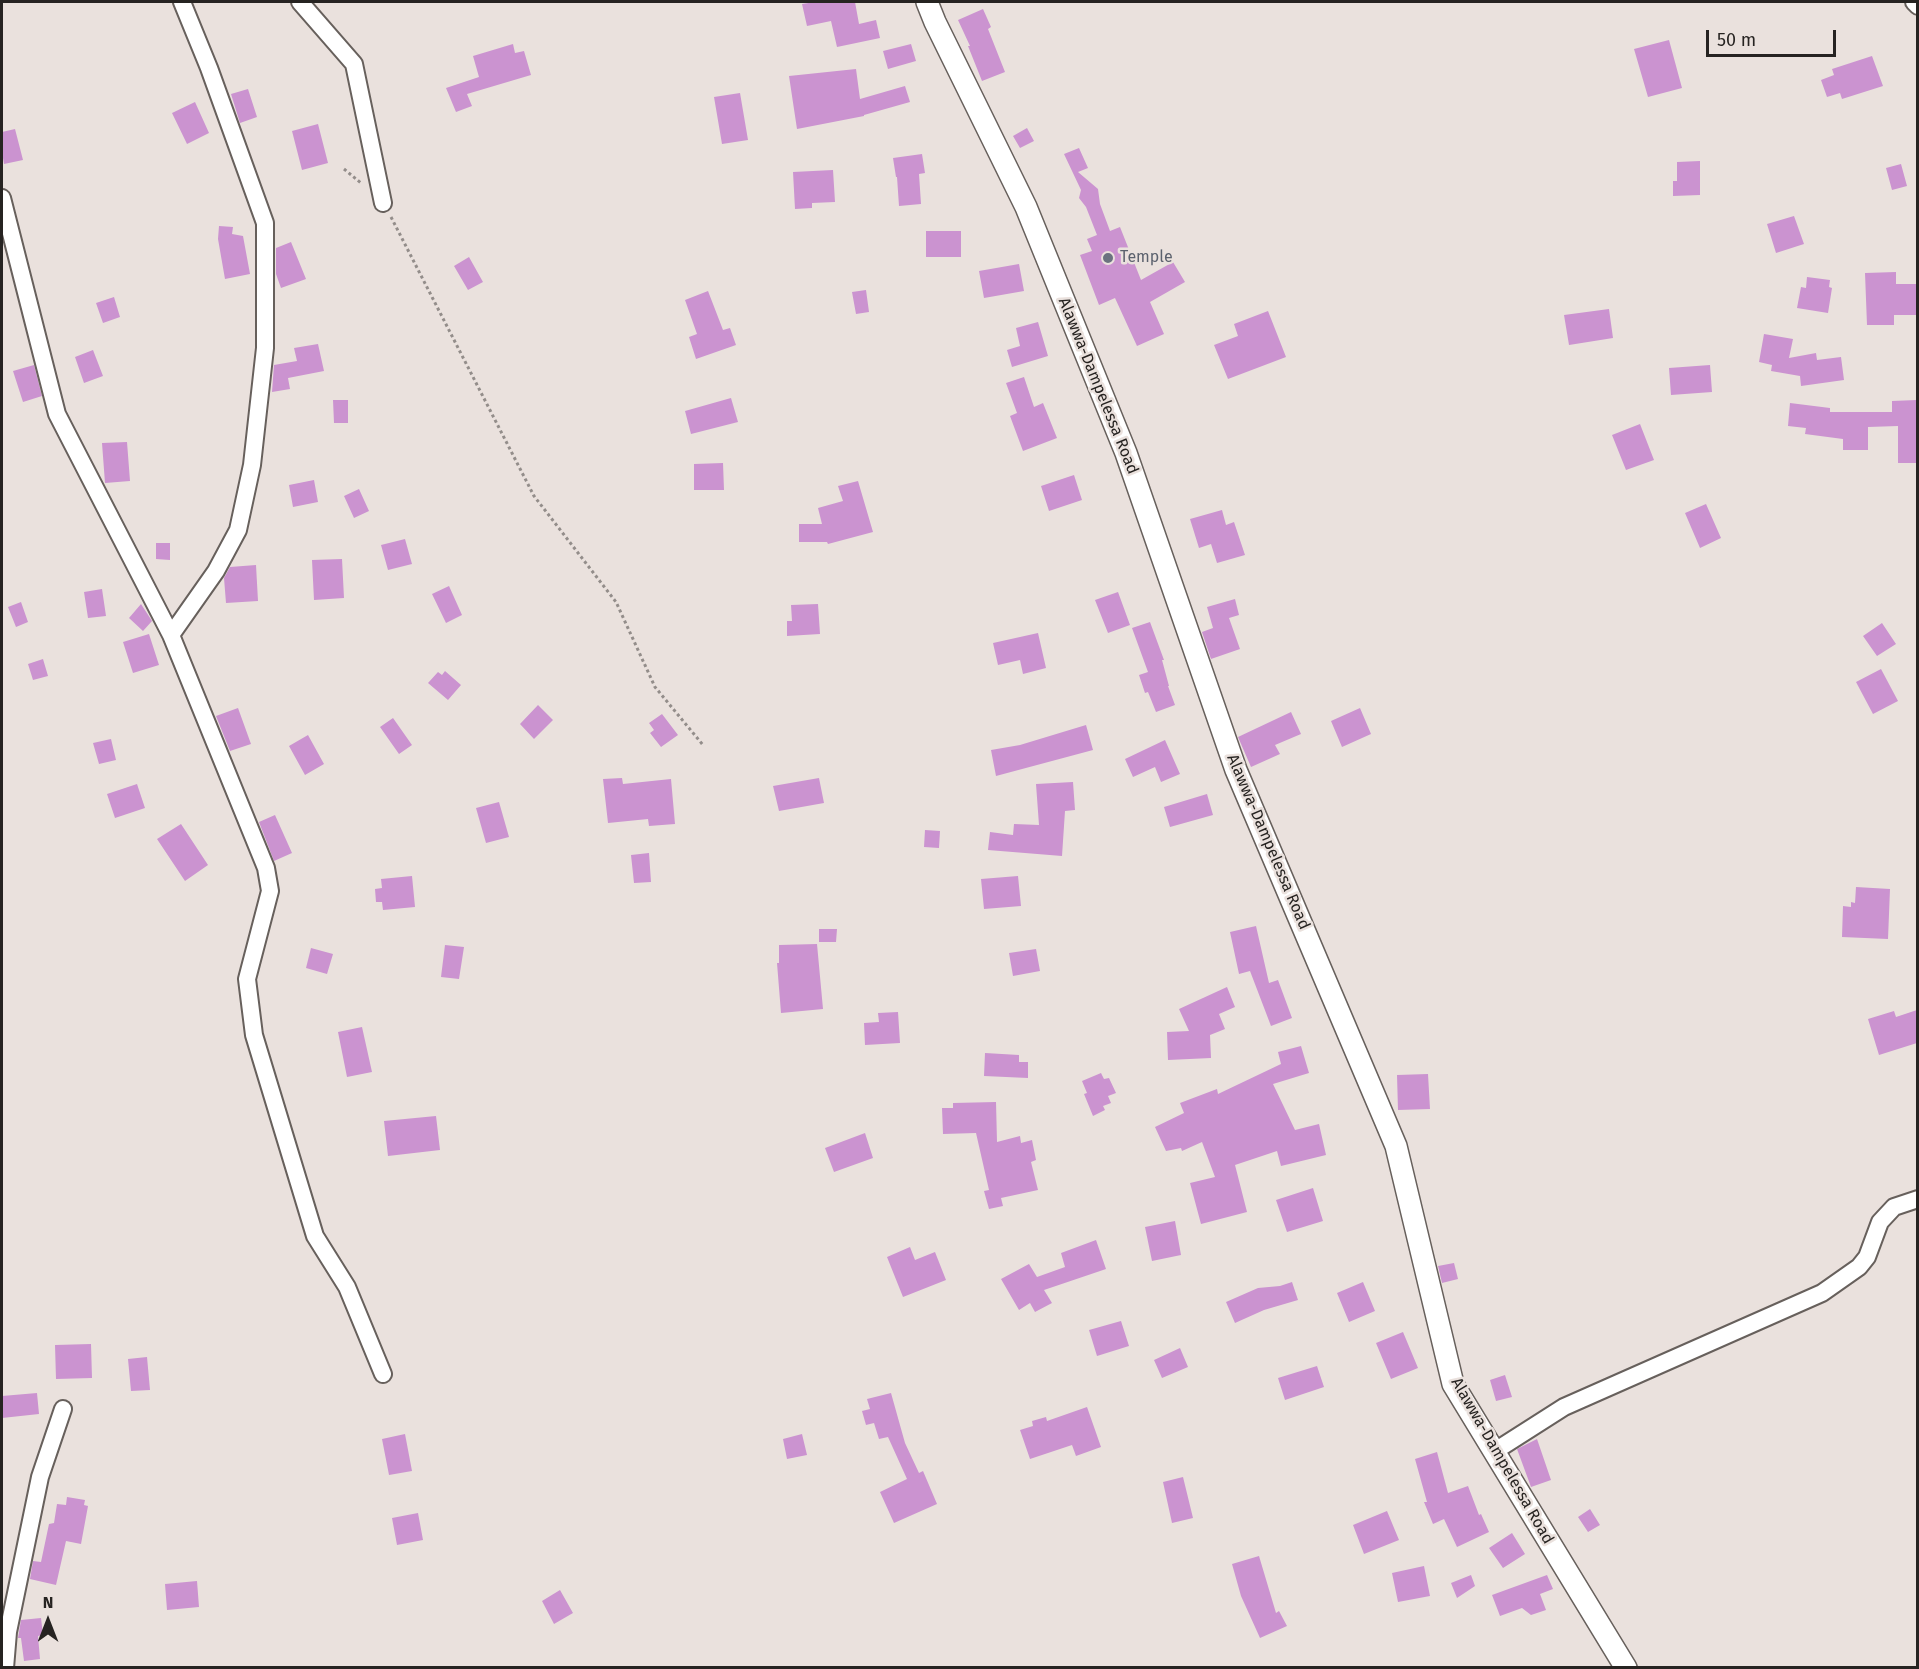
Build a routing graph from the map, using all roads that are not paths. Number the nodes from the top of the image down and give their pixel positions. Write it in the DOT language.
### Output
graph roads {
  1 [pos="182,2"];
  2 [pos="300,2"];
  3 [pos="927,2"];
  4 [pos="1914,2"];
  5 [pos="1917,6"];
  6 [pos="2,198"];
  7 [pos="383,203"];
  8 [pos="171,635"];
  9 [pos="1917,1199"];
  10 [pos="383,1374"];
  11 [pos="63,1409"];
  12 [pos="1495,1451"];
  13 [pos="5,1668"];
  14 [pos="1626,1668"];
  1 -- 8 [label="street"];
  2 -- 7 [label="street"];
  3 -- 12 [label="main road, Alawwa-Dampelessa Road"];
  4 -- 5 [label="street"];
  6 -- 8 [label="street"];
  8 -- 10 [label="street"];
  9 -- 12 [label="street"];
  11 -- 13 [label="street"];
  12 -- 14 [label="main road, Alawwa-Dampelessa Road"];
}
